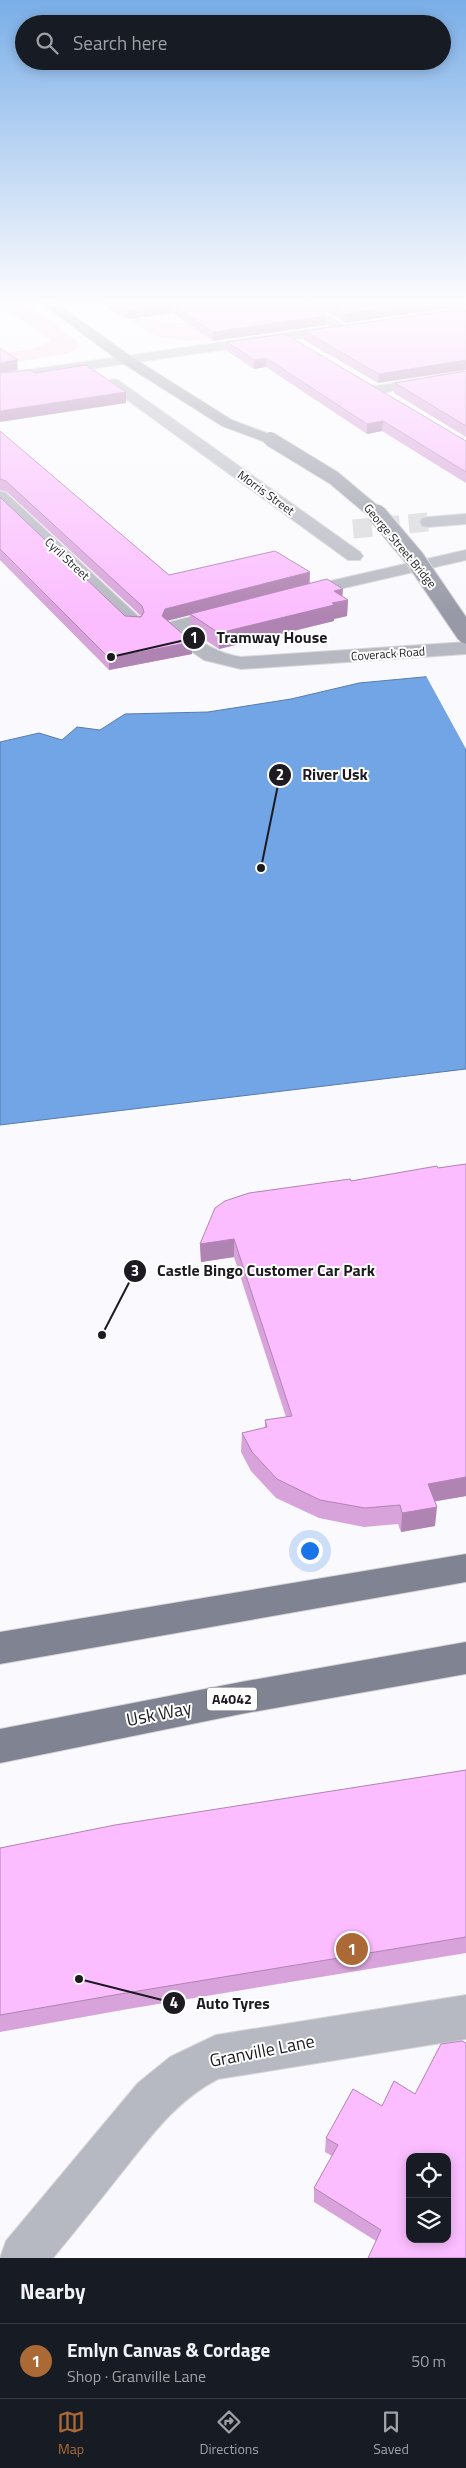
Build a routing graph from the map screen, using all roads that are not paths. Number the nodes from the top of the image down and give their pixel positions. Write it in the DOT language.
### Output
graph roads {
  1 [pos="144,405"];
  2 [pos="199,405"];
  3 [pos="240,411"];
  4 [pos="270,439"];
  5 [pos="0,496"];
  6 [pos="466,519"];
  7 [pos="428,522"];
  8 [pos="345,530"];
  9 [pos="321,532"];
  10 [pos="466,555"];
  11 [pos="354,556"];
  12 [pos="286,597"];
  13 [pos="248,607"];
  14 [pos="134,623"];
  15 [pos="466,634"];
  16 [pos="466,648"];
  17 [pos="466,1568"];
  18 [pos="0,1648"];
  19 [pos="466,1658"];
  20 [pos="0,1746"];
  21 [pos="466,2016"];
  22 [pos="23,2258"];
  1 -- 9 [label="street, Morris Street"];
  2 -- 4 [label="main road, George Street Bridge"];
  3 -- 4 [label="main road, George Street Bridge"];
  4 -- 15 [label="main road, George Street Bridge, bridge"];
  5 -- 14 [label="street, Cyril Street"];
  6 -- 7 [label="street"];
  8 -- 9 [label="street"];
  9 -- 11 [label="street, Morris Street"];
  10 -- 12 [label="street"];
  13 -- 16 [label="street, Coverack Road"];
  17 -- 18 [label="main road"];
  19 -- 20 [label="main road, Usk Way / A4042"];
  21 -- 22 [label="street, Granville Lane"];
}
